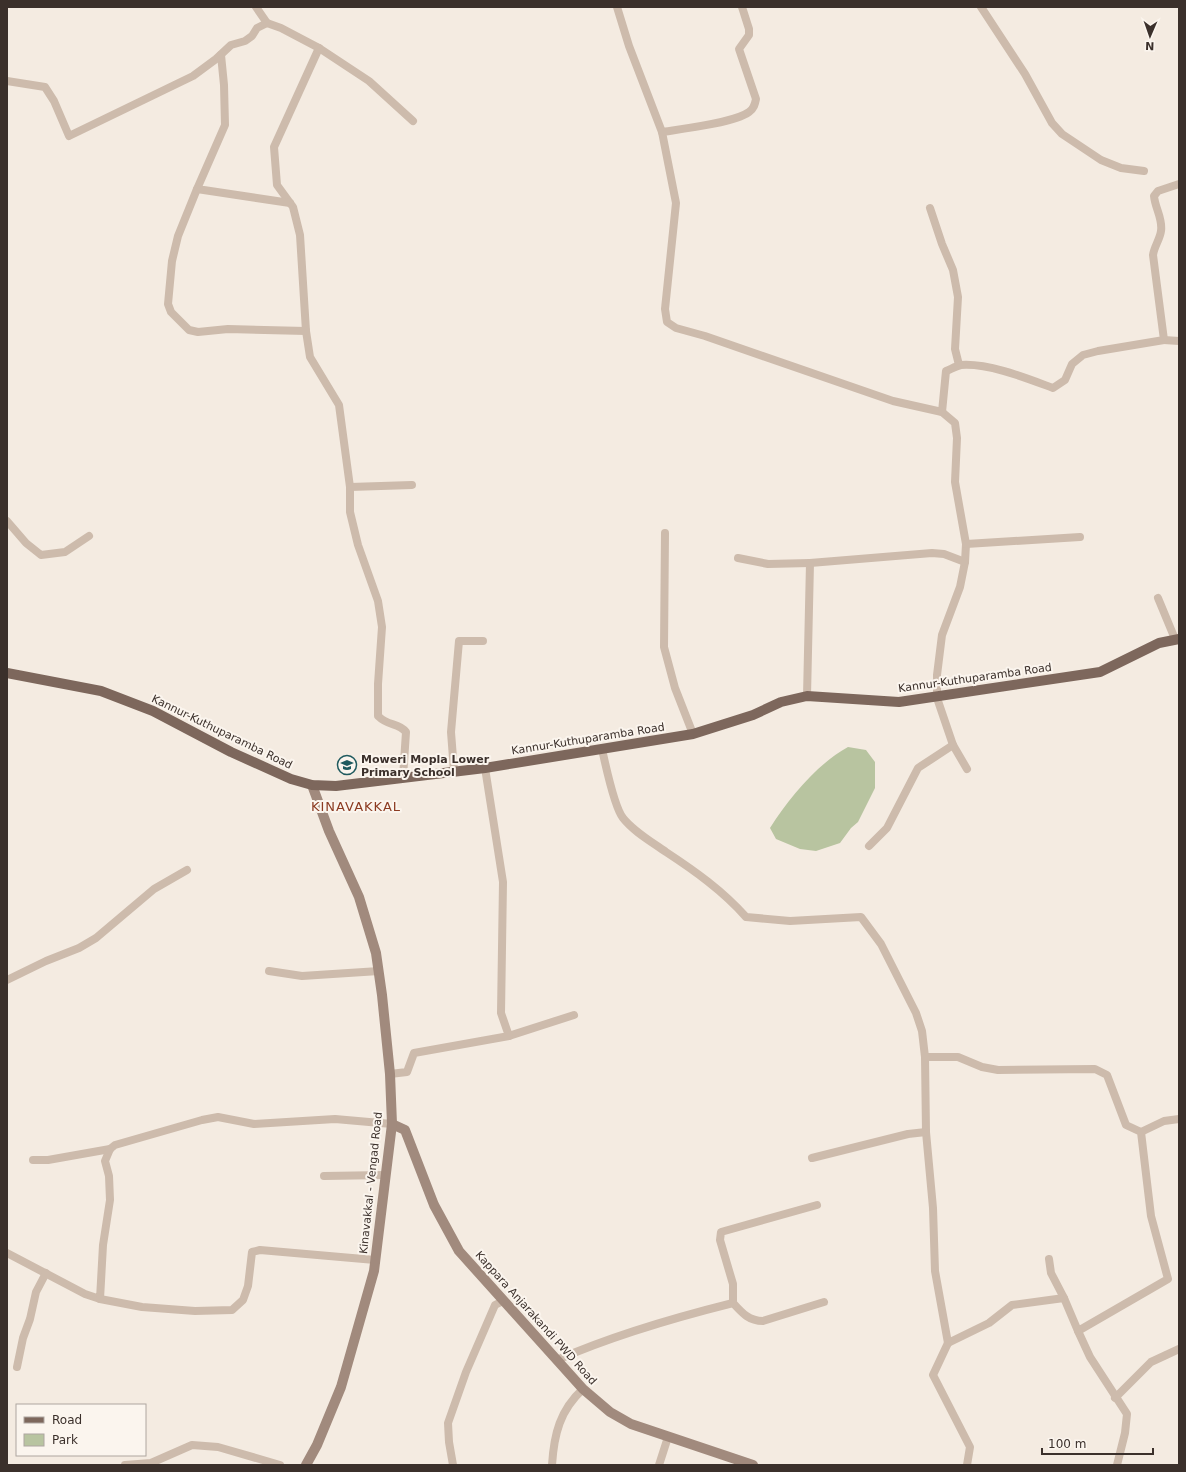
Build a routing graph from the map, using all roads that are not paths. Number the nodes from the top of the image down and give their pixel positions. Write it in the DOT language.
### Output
graph roads {
  1 [pos="256,7"];
  2 [pos="617,7"];
  3 [pos="742,7"];
  4 [pos="981,7"];
  5 [pos="267,23"];
  6 [pos="319,48"];
  7 [pos="221,55"];
  8 [pos="7,81"];
  9 [pos="414,121"];
  10 [pos="662,132"];
  11 [pos="1144,171"];
  12 [pos="1179,184"];
  13 [pos="197,189"];
  14 [pos="290,203"];
  15 [pos="930,208"];
  16 [pos="306,330"];
  17 [pos="1164,340"];
  18 [pos="1179,341"];
  19 [pos="959,365"];
  20 [pos="942,412"];
  21 [pos="412,485"];
  22 [pos="350,487"];
  23 [pos="7,521"];
  24 [pos="665,533"];
  25 [pos="89,536"];
  26 [pos="1080,537"];
  27 [pos="966,544"];
  28 [pos="738,558"];
  29 [pos="965,562"];
  30 [pos="810,563"];
  31 [pos="1158,598"];
  32 [pos="1177,639"];
  33 [pos="483,641"];
  34 [pos="7,673"];
  35 [pos="807,696"];
  36 [pos="937,698"];
  37 [pos="693,734"];
  38 [pos="953,745"];
  39 [pos="602,749"];
  40 [pos="485,768"];
  41 [pos="967,769"];
  42 [pos="454,771"];
  43 [pos="402,777"];
  44 [pos="312,785"];
  45 [pos="869,846"];
  46 [pos="187,870"];
  47 [pos="269,971"];
  48 [pos="379,971"];
  49 [pos="7,980"];
  50 [pos="574,1015"];
  51 [pos="509,1036"];
  52 [pos="413,1055"];
  53 [pos="404,1056"];
  54 [pos="925,1057"];
  55 [pos="390,1074"];
  56 [pos="1179,1119"];
  57 [pos="392,1124"];
  58 [pos="926,1132"];
  59 [pos="1141,1132"];
  60 [pos="110,1149"];
  61 [pos="812,1158"];
  62 [pos="33,1160"];
  63 [pos="385,1175"];
  64 [pos="324,1176"];
  65 [pos="817,1205"];
  66 [pos="7,1253"];
  67 [pos="1048,1259"];
  68 [pos="375,1260"];
  69 [pos="46,1273"];
  70 [pos="1064,1298"];
  71 [pos="100,1299"];
  72 [pos="503,1300"];
  73 [pos="824,1302"];
  74 [pos="733,1303"];
  75 [pos="1078,1331"];
  76 [pos="948,1343"];
  77 [pos="1179,1349"];
  78 [pos="557,1360"];
  79 [pos="17,1366"];
  80 [pos="583,1389"];
  81 [pos="1115,1398"];
  82 [pos="668,1437"];
  83 [pos="125,1465"];
  84 [pos="280,1465"];
  85 [pos="306,1465"];
  86 [pos="453,1465"];
  87 [pos="552,1465"];
  88 [pos="659,1465"];
  89 [pos="753,1465"];
  90 [pos="967,1465"];
  91 [pos="1116,1465"];
  1 -- 5 [label="street"];
  2 -- 10 [label="street"];
  3 -- 10 [label="street"];
  4 -- 11 [label="street"];
  5 -- 6 [label="street"];
  5 -- 7 [label="street"];
  6 -- 9 [label="street"];
  6 -- 14 [label="street"];
  7 -- 8 [label="street"];
  7 -- 13 [label="street"];
  10 -- 20 [label="street"];
  12 -- 17 [label="street"];
  13 -- 14 [label="street"];
  13 -- 16 [label="street"];
  14 -- 16 [label="street"];
  15 -- 19 [label="street"];
  16 -- 22 [label="street"];
  17 -- 18 [label="street"];
  17 -- 19 [label="street"];
  19 -- 20 [label="street"];
  20 -- 27 [label="street"];
  21 -- 22 [label="street"];
  22 -- 43 [label="street"];
  23 -- 25 [label="street"];
  24 -- 37 [label="street"];
  26 -- 27 [label="street"];
  27 -- 29 [label="street"];
  28 -- 30 [label="street"];
  29 -- 30 [label="street"];
  29 -- 36 [label="street"];
  30 -- 35 [label="street"];
  31 -- 32 [label="street"];
  32 -- 36 [label="main road, Kannur-Kuthuparamba Road"];
  33 -- 42 [label="street"];
  34 -- 44 [label="main road, Kannur-Kuthuparamba Road"];
  35 -- 36 [label="main road, Kannur-Kuthuparamba Road"];
  35 -- 37 [label="main road, Kannur-Kuthuparamba Road"];
  36 -- 38 [label="street"];
  37 -- 39 [label="main road, Kannur-Kuthuparamba Road"];
  38 -- 41 [label="street"];
  38 -- 45 [label="street"];
  39 -- 40 [label="main road, Kannur-Kuthuparamba Road"];
  39 -- 54 [label="street"];
  40 -- 42 [label="main road, Kannur-Kuthuparamba Road"];
  40 -- 51 [label="street"];
  42 -- 43 [label="main road, Kannur-Kuthuparamba Road"];
  43 -- 44 [label="main road, Kannur-Kuthuparamba Road"];
  44 -- 48 [label="main road, Kinavakkal - Vengad Road"];
  46 -- 49 [label="street"];
  47 -- 48 [label="street"];
  48 -- 55 [label="main road, Kinavakkal - Vengad Road"];
  50 -- 51 [label="street"];
  51 -- 52 [label="street"];
  52 -- 53 [label="street"];
  52 -- 55 [label="street"];
  54 -- 58 [label="street"];
  54 -- 59 [label="street"];
  55 -- 57 [label="main road, Kinavakkal - Vengad Road"];
  56 -- 59 [label="street"];
  57 -- 60 [label="street"];
  57 -- 63 [label="main road, Kinavakkal - Vengad Road"];
  57 -- 72 [label="main road, Kappara Anjarakandi PWD Road"];
  58 -- 61 [label="street"];
  58 -- 76 [label="street"];
  59 -- 75 [label="street"];
  60 -- 62 [label="street"];
  60 -- 71 [label="street"];
  63 -- 64 [label="street"];
  63 -- 68 [label="main road, Kinavakkal - Vengad Road"];
  65 -- 74 [label="street"];
  66 -- 69 [label="street"];
  67 -- 70 [label="street"];
  68 -- 71 [label="street"];
  68 -- 85 [label="main road, Kinavakkal - Vengad Road"];
  69 -- 71 [label="street"];
  69 -- 79 [label="street"];
  70 -- 75 [label="street"];
  70 -- 76 [label="street"];
  72 -- 78 [label="main road, Kappara Anjarakandi PWD Road"];
  72 -- 86 [label="street"];
  73 -- 74 [label="street"];
  74 -- 78 [label="street"];
  75 -- 81 [label="street"];
  76 -- 90 [label="street"];
  77 -- 81 [label="street"];
  78 -- 80 [label="main road, Kappara Anjarakandi PWD Road"];
  80 -- 82 [label="main road, Kappara Anjarakandi PWD Road"];
  80 -- 87 [label="street"];
  81 -- 91 [label="street"];
  82 -- 88 [label="street"];
  82 -- 89 [label="main road, Kappara Anjarakandi PWD Road"];
  83 -- 84 [label="street"];
}
